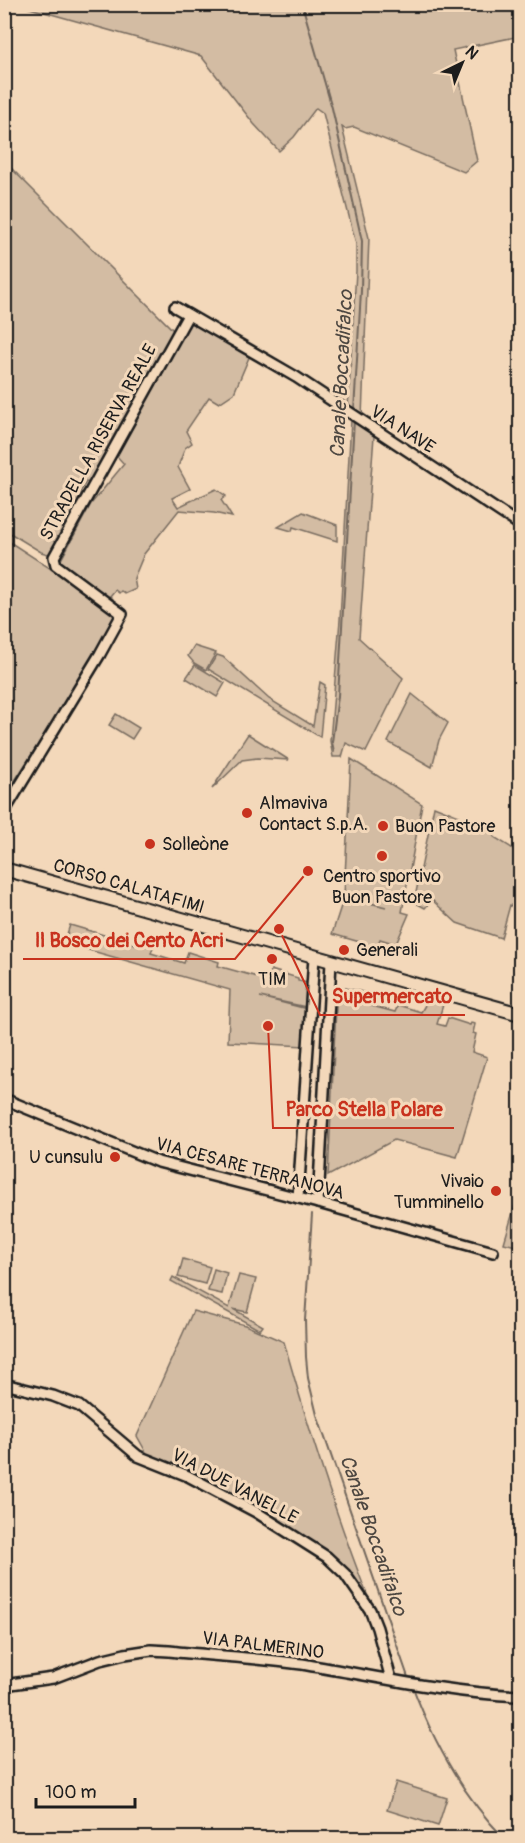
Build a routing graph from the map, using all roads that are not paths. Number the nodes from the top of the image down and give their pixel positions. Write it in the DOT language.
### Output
graph roads {
  1 [pos="175,307"];
  2 [pos="188,315"];
  3 [pos="520,525"];
  4 [pos="4,812"];
  5 [pos="4,869"];
  6 [pos="314,957"];
  7 [pos="331,962"];
  8 [pos="520,1014"];
  9 [pos="4,1099"];
  10 [pos="298,1198"];
  11 [pos="318,1203"];
  12 [pos="493,1252"];
  13 [pos="4,1384"];
  14 [pos="391,1679"];
  15 [pos="4,1685"];
  16 [pos="520,1696"];
  1 -- 2 [label="street, VIA NAVE"];
  2 -- 3 [label="street, VIA NAVE"];
  2 -- 4 [label="street, STRADELLA RISERVA REALE"];
  5 -- 6 [label="main road, CORSO CALATAFIMI"];
  6 -- 7 [label="main road, CORSO CALATAFIMI"];
  6 -- 10 [label="street"];
  7 -- 8 [label="main road, CORSO CALATAFIMI"];
  7 -- 11 [label="street"];
  9 -- 10 [label="street, VIA CESARE TERRANOVA"];
  10 -- 11 [label="street, VIA CESARE TERRANOVA"];
  11 -- 12 [label="street, VIA CESARE TERRANOVA"];
  13 -- 14 [label="street, VIA DUE VANELLE"];
  14 -- 15 [label="street, VIA PALMERINO"];
  14 -- 16 [label="street, VIA PALMERINO"];
}
